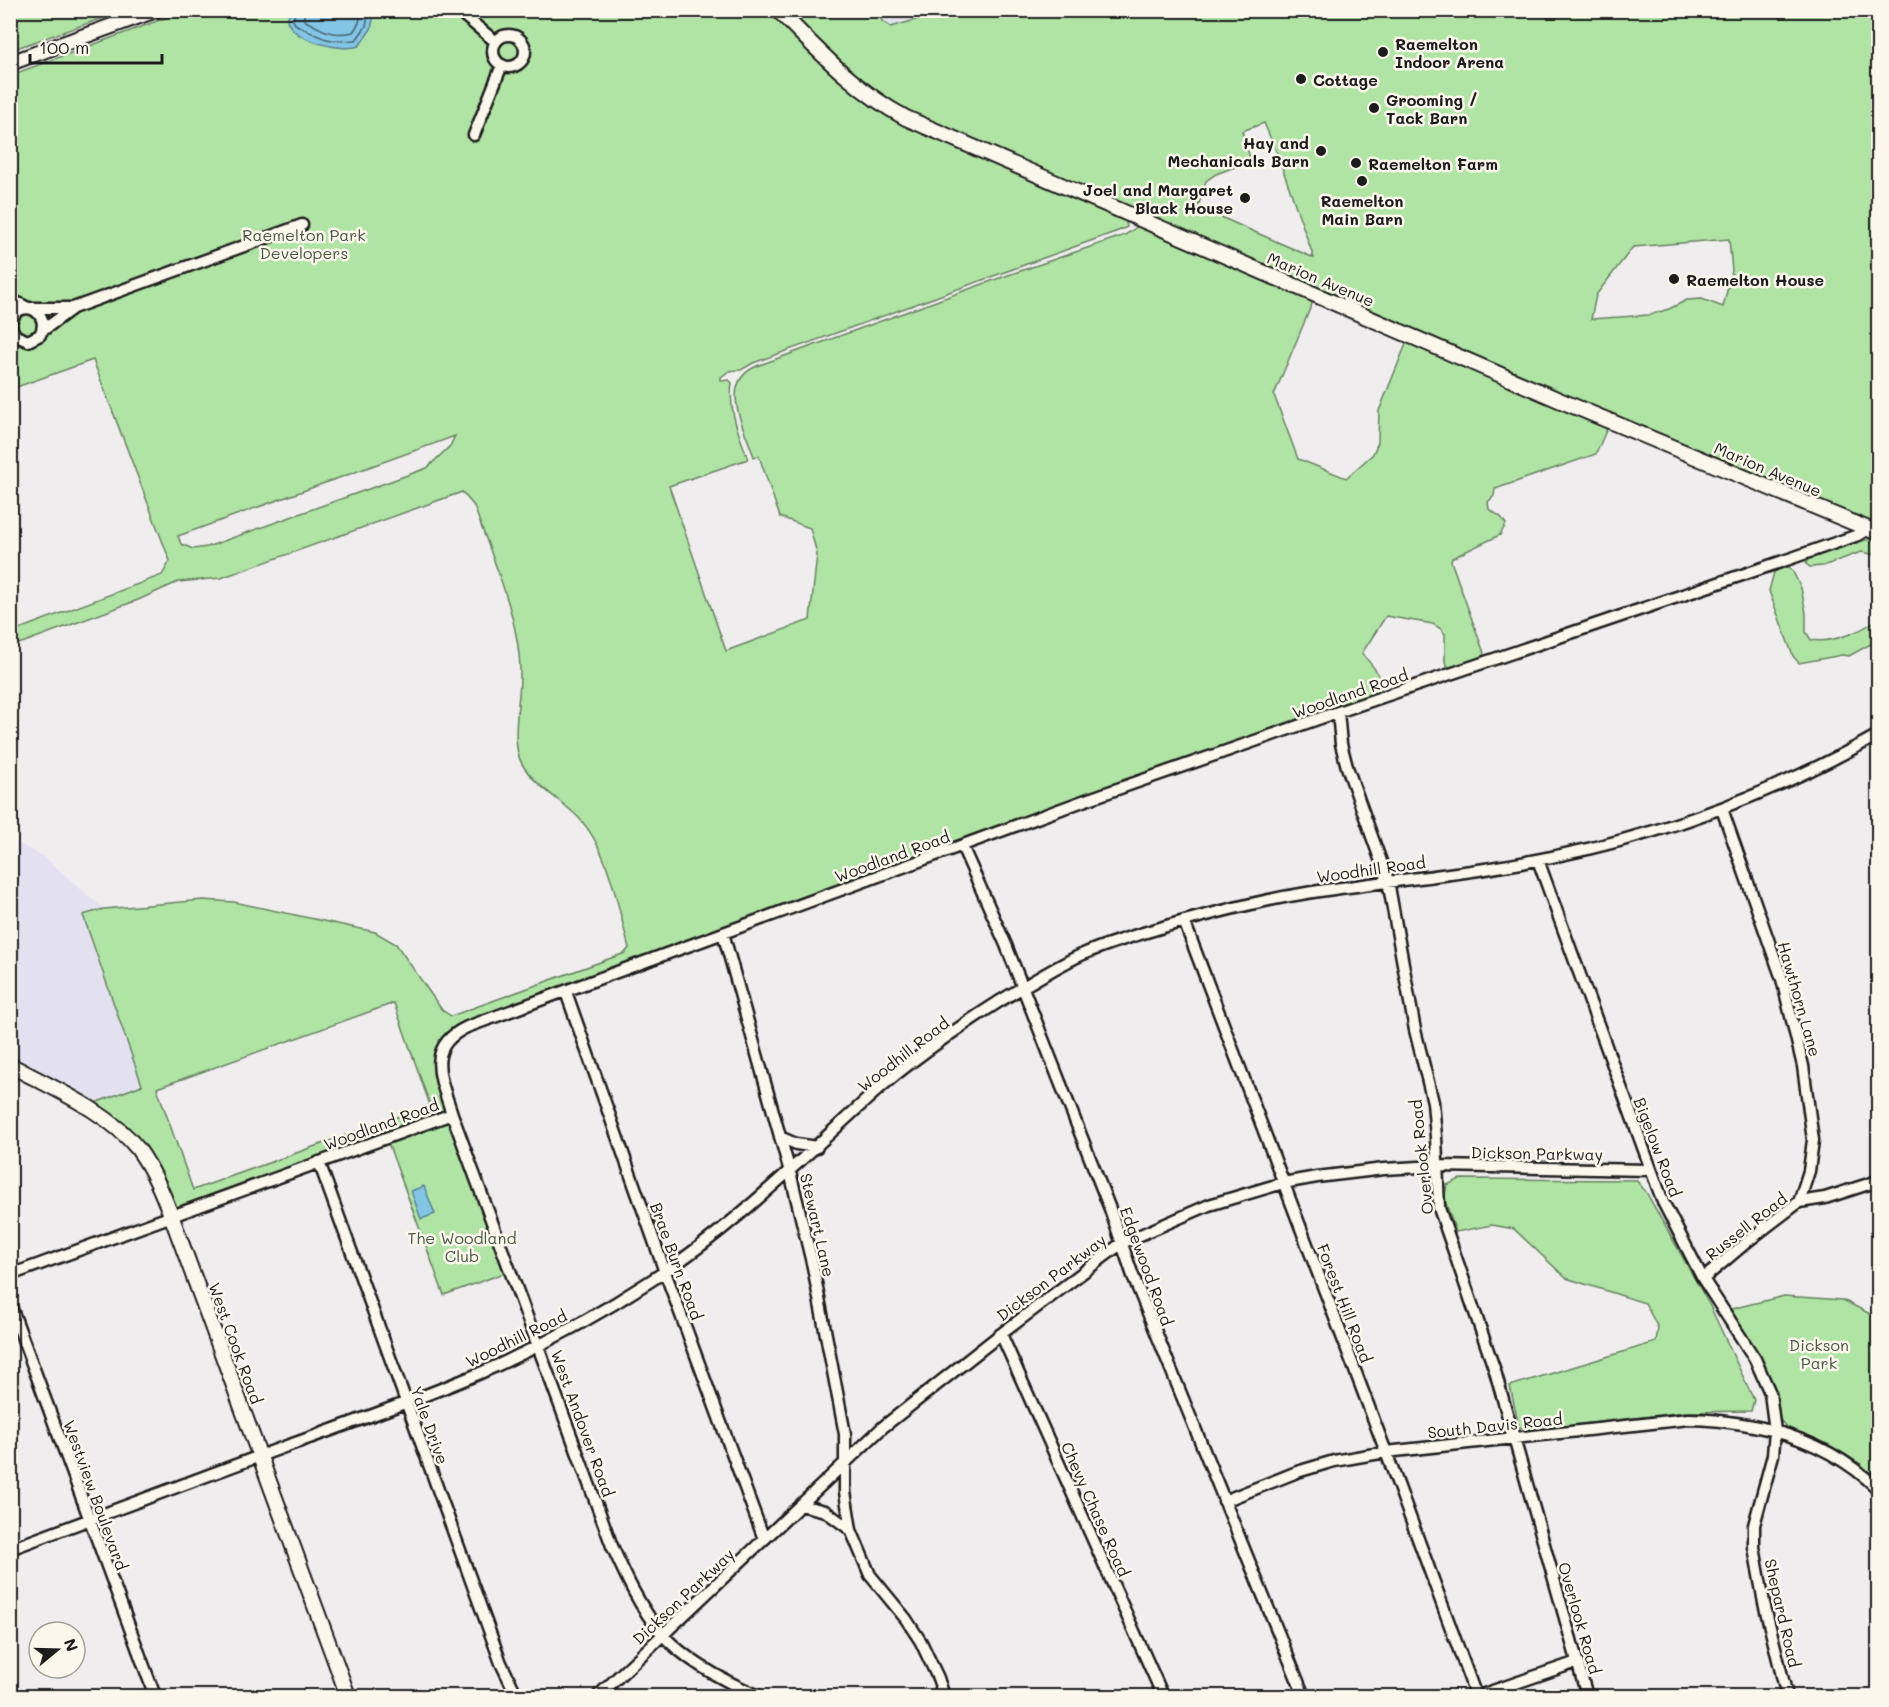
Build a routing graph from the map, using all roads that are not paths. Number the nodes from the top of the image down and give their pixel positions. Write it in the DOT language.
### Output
graph roads {
  1 [pos="156,10"];
  2 [pos="457,10"];
  3 [pos="778,10"];
  4 [pos="496,42"];
  5 [pos="10,63"];
  6 [pos="502,65"];
  7 [pos="474,135"];
  8 [pos="302,225"];
  9 [pos="10,299"];
  10 [pos="28,308"];
  11 [pos="73,308"];
  12 [pos="10,324"];
  13 [pos="42,331"];
  14 [pos="1874,531"];
  15 [pos="1338,712"];
  16 [pos="1878,735"];
  17 [pos="1722,809"];
  18 [pos="962,846"];
  19 [pos="1538,860"];
  20 [pos="1388,881"];
  21 [pos="1184,921"];
  22 [pos="723,933"];
  23 [pos="1022,988"];
  24 [pos="566,992"];
  25 [pos="10,1065"];
  26 [pos="452,1114"];
  27 [pos="780,1137"];
  28 [pos="816,1147"];
  29 [pos="318,1162"];
  30 [pos="1437,1166"];
  31 [pos="1649,1170"];
  32 [pos="790,1172"];
  33 [pos="1878,1180"];
  34 [pos="1283,1183"];
  35 [pos="1799,1202"];
  36 [pos="171,1215"];
  37 [pos="1122,1243"];
  38 [pos="665,1272"];
  39 [pos="10,1275"];
  40 [pos="1703,1279"];
  41 [pos="10,1304"];
  42 [pos="1001,1334"];
  43 [pos="539,1345"];
  44 [pos="406,1402"];
  45 [pos="1775,1431"];
  46 [pos="1513,1440"];
  47 [pos="1386,1452"];
  48 [pos="260,1456"];
  49 [pos="846,1460"];
  50 [pos="1878,1489"];
  51 [pos="1224,1501"];
  52 [pos="801,1505"];
  53 [pos="89,1519"];
  54 [pos="851,1530"];
  55 [pos="764,1539"];
  56 [pos="10,1549"];
  57 [pos="663,1635"];
  58 [pos="1577,1662"];
  59 [pos="155,1696"];
  60 [pos="348,1696"];
  61 [pos="517,1696"];
  62 [pos="598,1696"];
  63 [pos="759,1696"];
  64 [pos="944,1696"];
  65 [pos="1163,1696"];
  66 [pos="1304,1696"];
  67 [pos="1477,1696"];
  68 [pos="1587,1696"];
  69 [pos="1787,1696"];
  1 -- 5 [label="street"];
  2 -- 4 [label="street"];
  3 -- 14 [label="street, Marion Avenue"];
  4 -- 6 [label="street"];
  4 -- 6 [label="street"];
  6 -- 7 [label="street"];
  8 -- 11 [label="street"];
  9 -- 10 [label="street"];
  10 -- 11 [label="street"];
  10 -- 12 [label="street"];
  10 -- 13 [label="street"];
  11 -- 13 [label="street"];
  12 -- 13 [label="street"];
  14 -- 15 [label="street, Woodland Road"];
  15 -- 18 [label="street, Woodland Road"];
  15 -- 20 [label="street, Overlook Road"];
  16 -- 17 [label="street, Woodhill Road"];
  17 -- 19 [label="street, Woodhill Road"];
  17 -- 35 [label="street, Hawthorn Lane"];
  18 -- 22 [label="street, Woodland Road"];
  18 -- 23 [label="street, Edgewood Road"];
  19 -- 20 [label="street, Woodhill Road"];
  19 -- 31 [label="street, Bigelow Road"];
  20 -- 21 [label="street, Woodhill Road"];
  20 -- 30 [label="street, Overlook Road"];
  21 -- 23 [label="street, Woodhill Road"];
  21 -- 34 [label="street, Forest Hill Road"];
  22 -- 24 [label="street, Woodland Road"];
  22 -- 27 [label="street, Stewart Lane"];
  23 -- 28 [label="street, Woodhill Road"];
  23 -- 37 [label="street, Edgewood Road"];
  24 -- 26 [label="street, Woodland Road"];
  24 -- 38 [label="street, Brae Burn Road"];
  25 -- 36 [label="street, West Cook Road"];
  26 -- 29 [label="street, Woodland Road"];
  26 -- 43 [label="street, West Andover Road"];
  27 -- 28 [label="street"];
  27 -- 32 [label="street, Stewart Lane"];
  28 -- 32 [label="street, Woodhill Road"];
  29 -- 36 [label="street, Woodland Road"];
  29 -- 44 [label="street, Yale Drive"];
  30 -- 31 [label="street, Dickson Parkway"];
  30 -- 34 [label="street, Dickson Parkway"];
  30 -- 46 [label="street, Overlook Road"];
  31 -- 40 [label="street, Bigelow Road"];
  32 -- 38 [label="street, Woodhill Road"];
  32 -- 49 [label="street, Stewart Lane"];
  33 -- 35 [label="street, Russell Road"];
  34 -- 37 [label="street, Dickson Parkway"];
  34 -- 47 [label="street, Forest Hill Road"];
  35 -- 40 [label="street, Russell Road"];
  36 -- 39 [label="street, Woodland Road"];
  36 -- 48 [label="street, West Cook Road"];
  37 -- 42 [label="street, Dickson Parkway"];
  37 -- 51 [label="street, Edgewood Road"];
  38 -- 43 [label="street, Woodhill Road"];
  38 -- 55 [label="street, Brae Burn Road"];
  40 -- 45 [label="street, Bigelow Road"];
  41 -- 53 [label="street, Westview Boulevard"];
  42 -- 49 [label="street, Dickson Parkway"];
  42 -- 65 [label="street, Chevy Chase Road"];
  43 -- 44 [label="street, Woodhill Road"];
  43 -- 57 [label="street, West Andover Road"];
  44 -- 48 [label="street, Woodhill Road"];
  44 -- 61 [label="street, Yale Drive"];
  45 -- 46 [label="street, South Davis Road"];
  45 -- 50 [label="street, South Davis Road"];
  45 -- 69 [label="street, Shepard Road"];
  46 -- 47 [label="street, South Davis Road"];
  46 -- 58 [label="street, Overlook Road"];
  47 -- 51 [label="street, South Davis Road"];
  47 -- 67 [label="street, Forest Hill Road"];
  48 -- 53 [label="street, Woodhill Road"];
  48 -- 60 [label="street, West Cook Road"];
  49 -- 52 [label="street, Dickson Parkway"];
  49 -- 54 [label="street, Stewart Lane"];
  51 -- 66 [label="street, Edgewood Road"];
  52 -- 54 [label="street"];
  52 -- 55 [label="street, Dickson Parkway"];
  53 -- 56 [label="street, Woodhill Road"];
  53 -- 59 [label="street, Westview Boulevard"];
  54 -- 64 [label="street, Stewart Lane"];
  55 -- 57 [label="street, Dickson Parkway"];
  57 -- 62 [label="street, Dickson Parkway"];
  57 -- 63 [label="street, West Andover Road"];
  58 -- 67 [label="street"];
  58 -- 68 [label="street, Overlook Road"];
}
